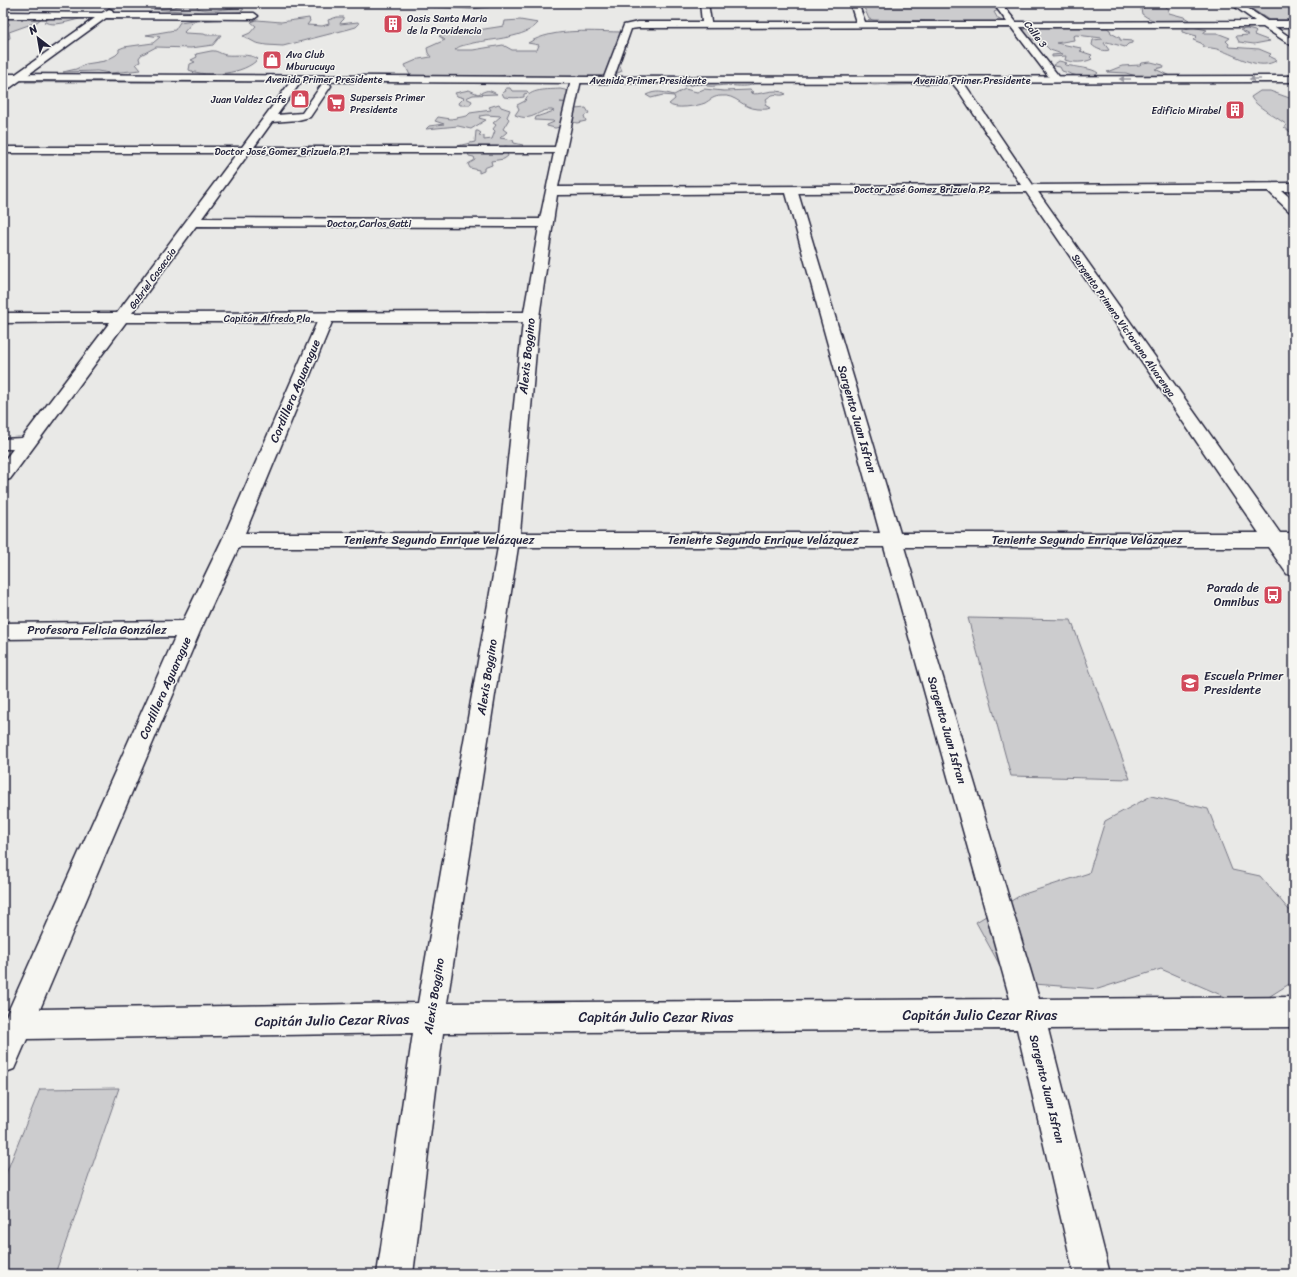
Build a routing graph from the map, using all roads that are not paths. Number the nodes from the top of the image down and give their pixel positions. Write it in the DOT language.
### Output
graph roads {
  1 [pos="118,3"];
  2 [pos="704,3"];
  3 [pos="854,3"];
  4 [pos="998,3"];
  5 [pos="1234,3"];
  6 [pos="106,14"];
  7 [pos="3,15"];
  8 [pos="254,16"];
  9 [pos="707,24"];
  10 [pos="861,24"];
  11 [pos="1264,24"];
  12 [pos="1294,24"];
  13 [pos="1015,26"];
  14 [pos="1294,44"];
  15 [pos="1056,79"];
  16 [pos="1294,79"];
  17 [pos="608,80"];
  18 [pos="1143,80"];
  19 [pos="7,83"];
  20 [pos="295,83"];
  21 [pos="576,83"];
  22 [pos="959,84"];
  23 [pos="326,86"];
  24 [pos="1294,87"];
  25 [pos="1151,88"];
  26 [pos="268,118"];
  27 [pos="3,150"];
  28 [pos="561,150"];
  29 [pos="244,151"];
  30 [pos="1294,187"];
  31 [pos="1271,188"];
  32 [pos="1030,189"];
  33 [pos="791,190"];
  34 [pos="551,191"];
  35 [pos="1294,208"];
  36 [pos="192,222"];
  37 [pos="545,223"];
  38 [pos="122,317"];
  39 [pos="3,318"];
  40 [pos="326,318"];
  41 [pos="531,318"];
  42 [pos="27,443"];
  43 [pos="3,444"];
  44 [pos="3,475"];
  45 [pos="232,540"];
  46 [pos="509,540"];
  47 [pos="892,540"];
  48 [pos="1273,540"];
  49 [pos="1294,540"];
  50 [pos="1294,569"];
  51 [pos="190,629"];
  52 [pos="3,631"];
  53 [pos="1294,1012"];
  54 [pos="1029,1015"];
  55 [pos="430,1018"];
  56 [pos="18,1024"];
  57 [pos="3,1058"];
  58 [pos="395,1274"];
  59 [pos="1092,1274"];
  1 -- 6 [label="street"];
  2 -- 9 [label="street"];
  3 -- 10 [label="street"];
  4 -- 13 [label="street, Calle 3"];
  5 -- 11 [label="street"];
  6 -- 7 [label="street"];
  6 -- 8 [label="street"];
  6 -- 19 [label="street"];
  9 -- 10 [label="street"];
  9 -- 17 [label="street"];
  10 -- 13 [label="street"];
  11 -- 12 [label="street"];
  11 -- 13 [label="street"];
  11 -- 14 [label="street"];
  13 -- 15 [label="street, Calle 3"];
  18 -- 15 [label="street, Avenida Primer Presidente, one-way"];
  15 -- 22 [label="street, Avenida Primer Presidente"];
  16 -- 18 [label="street, Avenida Primer Presidente, one-way"];
  17 -- 21 [label="street, Avenida Primer Presidente"];
  17 -- 22 [label="street, Avenida Primer Presidente"];
  18 -- 25 [label="street"];
  19 -- 20 [label="street, Avenida Primer Presidente"];
  20 -- 21 [label="street, Avenida Primer Presidente"];
  20 -- 23 [label="street, Avenida Primer Presidente"];
  20 -- 26 [label="street, Gabriel Casaccia"];
  21 -- 22 [label="street, Avenida Primer Presidente"];
  21 -- 23 [label="street, Avenida Primer Presidente"];
  21 -- 28 [label="street, Alexis Boggino"];
  22 -- 25 [label="street, Avenida Primer Presidente"];
  22 -- 32 [label="street, Sargento Primero Victoriano Alvarenga"];
  23 -- 26 [label="street"];
  24 -- 25 [label="street, Avenida Primer Presidente"];
  26 -- 29 [label="street, Gabriel Casaccia"];
  27 -- 29 [label="street, Doctor José Gomez Brizuela P1"];
  28 -- 29 [label="street, Doctor José Gomez Brizuela P1"];
  28 -- 34 [label="street, Alexis Boggino"];
  29 -- 36 [label="street, Gabriel Casaccia"];
  30 -- 31 [label="street, Doctor José Gomez Brizuela P2"];
  31 -- 32 [label="street, Doctor José Gomez Brizuela P2"];
  31 -- 35 [label="street"];
  32 -- 33 [label="street, Doctor José Gomez Brizuela P2"];
  32 -- 48 [label="street, Sargento Primero Victoriano Alvarenga"];
  33 -- 34 [label="street, Doctor José Gomez Brizuela P2"];
  33 -- 47 [label="street, Sargento Juan Isfran"];
  34 -- 37 [label="street, Alexis Boggino"];
  36 -- 37 [label="street, Doctor Carlos Gatti"];
  36 -- 38 [label="street, Gabriel Casaccia"];
  37 -- 41 [label="street, Alexis Boggino"];
  38 -- 39 [label="street, Capitán Alfredo Pla"];
  38 -- 40 [label="street, Capitán Alfredo Pla"];
  38 -- 42 [label="street, Gabriel Casaccia"];
  40 -- 41 [label="street, Capitán Alfredo Pla"];
  40 -- 45 [label="street, Cordillera Aguarague"];
  41 -- 46 [label="street, Alexis Boggino"];
  42 -- 43 [label="street"];
  42 -- 44 [label="street, Gabriel Casaccia"];
  45 -- 46 [label="street, Teniente Segundo Enrique Velázquez"];
  45 -- 51 [label="street, Cordillera Aguarague"];
  46 -- 47 [label="street, Teniente Segundo Enrique Velázquez"];
  46 -- 55 [label="street, Alexis Boggino"];
  47 -- 48 [label="street, Teniente Segundo Enrique Velázquez"];
  47 -- 54 [label="street, Sargento Juan Isfran"];
  48 -- 49 [label="street, Teniente Segundo Enrique Velázquez"];
  48 -- 50 [label="street, Sargento Primero Victoriano Alvarenga"];
  51 -- 52 [label="street, Profesora Felicia González"];
  51 -- 56 [label="street, Cordillera Aguarague"];
  53 -- 54 [label="street, Capitán Julio Cezar Rivas"];
  54 -- 55 [label="street, Capitán Julio Cezar Rivas"];
  54 -- 59 [label="street, Sargento Juan Isfran"];
  55 -- 56 [label="street, Capitán Julio Cezar Rivas"];
  55 -- 58 [label="street, Alexis Boggino"];
  56 -- 57 [label="street, Cordillera Aguarague"];
}
